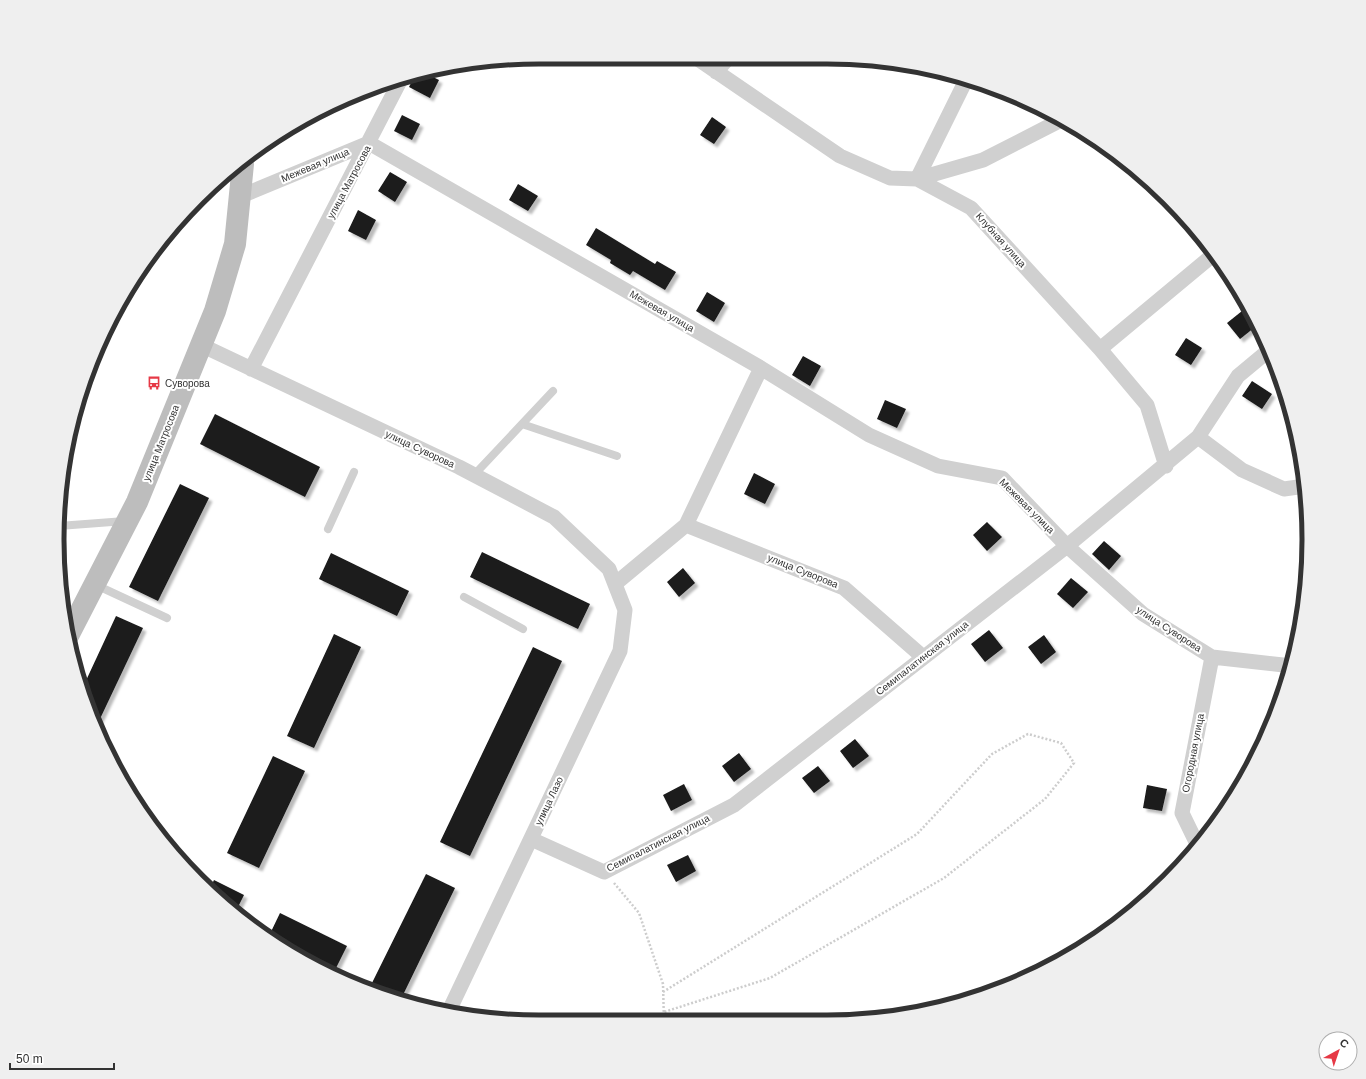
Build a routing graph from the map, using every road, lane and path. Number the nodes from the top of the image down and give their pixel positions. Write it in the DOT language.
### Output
graph roads {
  1 [pos="704,64"];
  2 [pos="723,64"];
  3 [pos="716,72"];
  4 [pos="964,84"];
  5 [pos="398,86"];
  6 [pos="1056,124"];
  7 [pos="370,143"];
  8 [pos="243,168"];
  9 [pos="918,179"];
  10 [pos="241,196"];
  11 [pos="1210,258"];
  12 [pos="201,345"];
  13 [pos="1100,349"];
  14 [pos="1264,354"];
  15 [pos="761,368"];
  16 [pos="251,369"];
  17 [pos="553,391"];
  18 [pos="522,424"];
  19 [pos="1198,437"];
  20 [pos="617,456"];
  21 [pos="1166,466"];
  22 [pos="354,472"];
  23 [pos="474,475"];
  24 [pos="1299,487"];
  25 [pos="128,520"];
  26 [pos="686,525"];
  27 [pos="64,526"];
  28 [pos="328,529"];
  29 [pos="1067,546"];
  30 [pos="95,584"];
  31 [pos="615,584"];
  32 [pos="464,597"];
  33 [pos="167,618"];
  34 [pos="71,623"];
  35 [pos="523,629"];
  36 [pos="923,657"];
  37 [pos="1212,657"];
  38 [pos="1285,665"];
  39 [pos="531,839"];
  40 [pos="1195,840"];
  41 [pos="604,872"];
  42 [pos="663,992"];
  43 [pos="451,1007"];
  44 [pos="664,1012"];
  1 -- 3 [label="street, Клубная улица"];
  2 -- 3 [label="street"];
  3 -- 9 [label="street, Клубная улица"];
  4 -- 9 [label="street"];
  5 -- 7 [label="street, улица Матросова"];
  6 -- 9 [label="street"];
  7 -- 10 [label="street, Межевая улица"];
  7 -- 15 [label="street, Межевая улица"];
  7 -- 16 [label="street, улица Матросова"];
  8 -- 10 [label="main road, улица Матросова"];
  9 -- 13 [label="street, Клубная улица"];
  10 -- 12 [label="main road, улица Матросова"];
  11 -- 13 [label="street"];
  12 -- 16 [label="street, улица Суворова"];
  12 -- 25 [label="main road, улица Матросова"];
  13 -- 21 [label="street, Клубная улица"];
  14 -- 19 [label="street, Семипалатинская улица"];
  15 -- 26 [label="street"];
  15 -- 29 [label="street, Межевая улица"];
  16 -- 23 [label="street, улица Суворова"];
  17 -- 18 [label="lane"];
  18 -- 20 [label="lane"];
  18 -- 23 [label="lane"];
  19 -- 21 [label="street, Семипалатинская улица"];
  19 -- 24 [label="street"];
  21 -- 29 [label="street, Семипалатинская улица"];
  22 -- 28 [label="lane"];
  23 -- 31 [label="street, улица Суворова"];
  25 -- 27 [label="lane"];
  25 -- 30 [label="main road, улица Матросова"];
  26 -- 31 [label="street"];
  26 -- 36 [label="street, улица Суворова"];
  29 -- 36 [label="street, Семипалатинская улица"];
  29 -- 37 [label="street, улица Суворова"];
  30 -- 33 [label="lane"];
  30 -- 34 [label="main road, улица Матросова"];
  31 -- 39 [label="street, улица Лазо"];
  32 -- 35 [label="lane"];
  36 -- 41 [label="street, Семипалатинская улица"];
  37 -- 38 [label="street, улица Суворова"];
  37 -- 40 [label="street, Огородная улица"];
  39 -- 41 [label="street, Семипалатинская улица"];
  39 -- 43 [label="street, улица Лазо"];
  41 -- 42 [label="path"];
  42 -- 44 [label="path"];
  42 -- 44 [label="path"];
}
